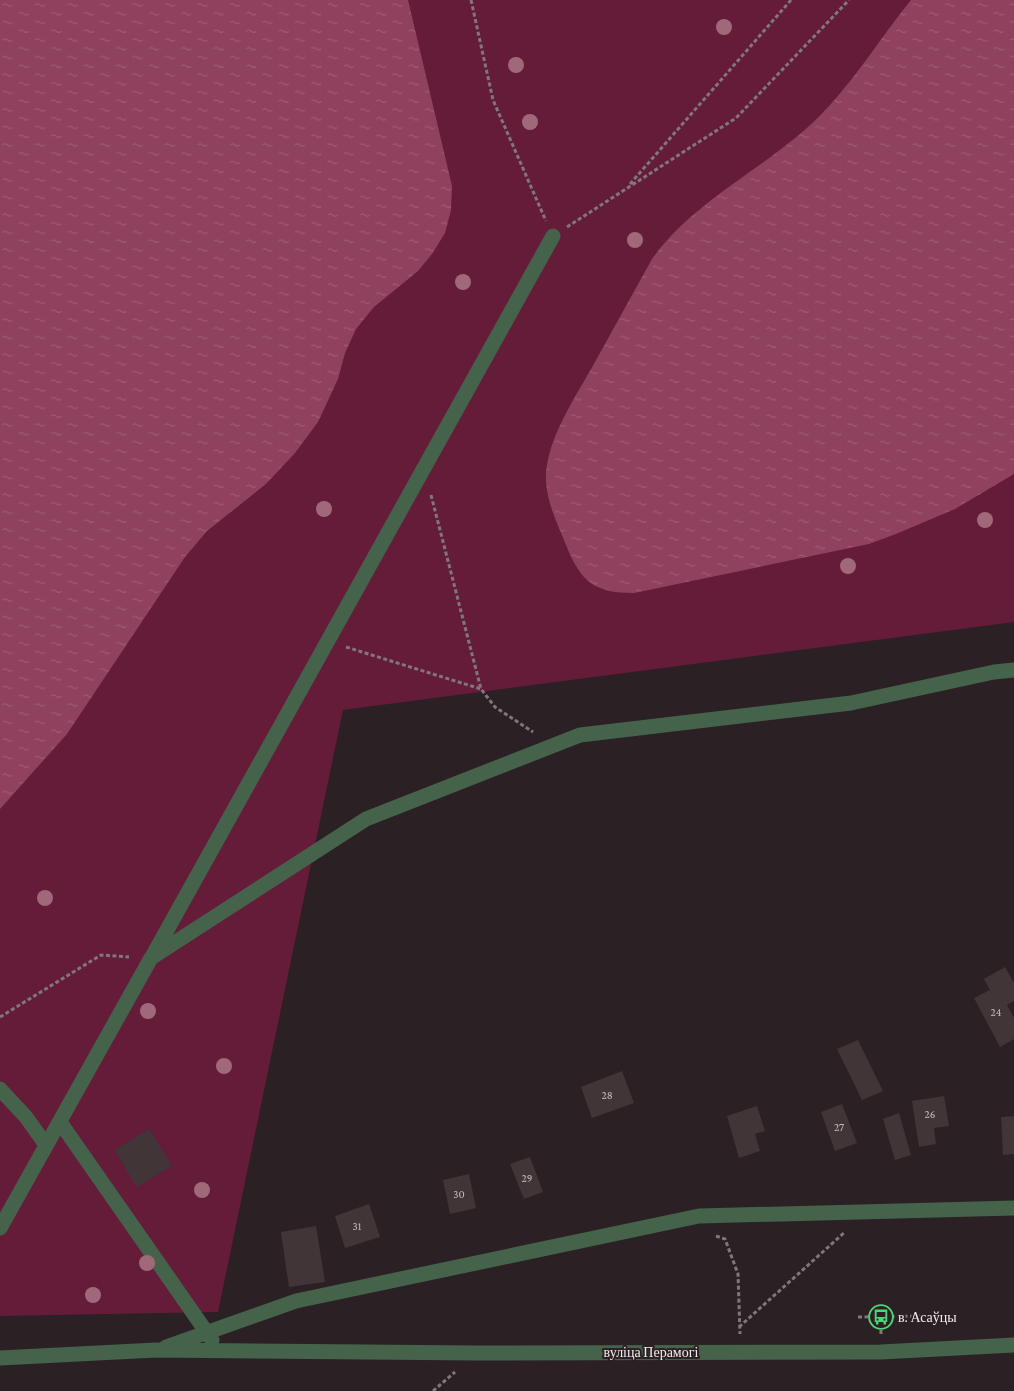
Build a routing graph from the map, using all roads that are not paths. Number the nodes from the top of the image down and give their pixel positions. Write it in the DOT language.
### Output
graph roads {
  1 [pos="553,236"];
  2 [pos="1014,670"];
  3 [pos="151,958"];
  4 [pos="0,1089"];
  5 [pos="60,1122"];
  6 [pos="46,1145"];
  7 [pos="1014,1208"];
  8 [pos="0,1228"];
  9 [pos="205,1333"];
  10 [pos="1014,1345"];
  11 [pos="156,1350"];
  12 [pos="221,1351"];
  13 [pos="0,1358"];
  1 -- 3 [label="street"];
  2 -- 3 [label="street"];
  3 -- 5 [label="street"];
  4 -- 6 [label="street"];
  5 -- 6 [label="street"];
  5 -- 9 [label="street"];
  6 -- 8 [label="street"];
  7 -- 9 [label="street"];
  9 -- 11 [label="street"];
  9 -- 12 [label="street"];
  10 -- 12 [label="street, вуліца Перамогі"];
  11 -- 12 [label="street, вуліца Перамогі"];
  11 -- 13 [label="street"];
}
